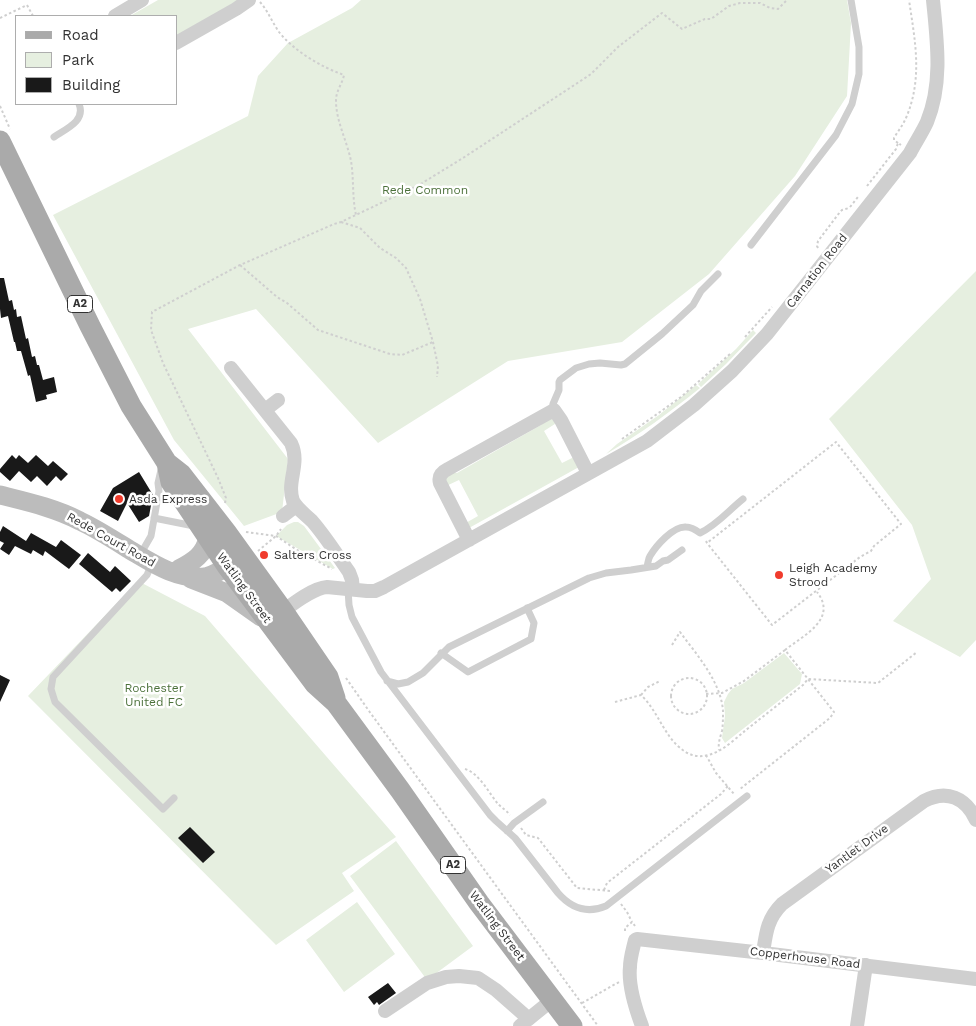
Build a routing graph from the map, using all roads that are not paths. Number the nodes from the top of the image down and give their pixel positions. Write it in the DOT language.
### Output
graph roads {
  1 [pos="142,0"];
  2 [pos="249,0"];
  3 [pos="851,0"];
  4 [pos="933,0"];
  5 [pos="117,15"];
  6 [pos="178,43"];
  7 [pos="79,105"];
  8 [pos="54,137"];
  9 [pos="0,141"];
  10 [pos="751,245"];
  11 [pos="718,274"];
  12 [pos="231,368"];
  13 [pos="278,400"];
  14 [pos="553,407"];
  15 [pos="265,410"];
  16 [pos="165,460"];
  17 [pos="588,473"];
  18 [pos="0,495"];
  19 [pos="743,499"];
  20 [pos="301,511"];
  21 [pos="154,518"];
  22 [pos="283,521"];
  23 [pos="208,528"];
  24 [pos="469,540"];
  25 [pos="682,550"];
  26 [pos="237,551"];
  27 [pos="163,566"];
  28 [pos="647,567"];
  29 [pos="351,585"];
  30 [pos="527,608"];
  31 [pos="276,616"];
  32 [pos="441,653"];
  33 [pos="388,681"];
  34 [pos="747,796"];
  35 [pos="174,798"];
  36 [pos="543,802"];
  37 [pos="976,820"];
  38 [pos="507,831"];
  39 [pos="763,953"];
  40 [pos="866,965"];
  41 [pos="976,979"];
  42 [pos="552,1000"];
  43 [pos="385,1011"];
  44 [pos="524,1022"];
  45 [pos="572,1026"];
  46 [pos="642,1026"];
  47 [pos="857,1026"];
  1 -- 5 [label="street"];
  2 -- 6 [label="street"];
  3 -- 10 [label="lane"];
  4 -- 17 [label="street, Carnation Road"];
  7 -- 8 [label="lane"];
  9 -- 16 [label="main road, A2"];
  11 -- 14 [label="lane"];
  12 -- 15 [label="street"];
  13 -- 15 [label="street"];
  14 -- 17 [label="street"];
  14 -- 24 [label="street"];
  15 -- 20 [label="street"];
  16 -- 21 [label="lane"];
  16 -- 23 [label="main road, A2"];
  17 -- 24 [label="street, Carnation Road"];
  18 -- 27 [label="main road, Rede Court Road"];
  19 -- 28 [label="lane"];
  20 -- 22 [label="street"];
  20 -- 29 [label="street"];
  21 -- 23 [label="lane"];
  21 -- 27 [label="lane"];
  23 -- 26 [label="main road, Watling Street / A2"];
  23 -- 27 [label="main road"];
  24 -- 29 [label="street, Carnation Road"];
  25 -- 28 [label="lane"];
  26 -- 27 [label="main road, Rede Court Road"];
  26 -- 31 [label="main road, Watling Street / A2"];
  27 -- 31 [label="main road"];
  27 -- 35 [label="lane"];
  28 -- 30 [label="lane"];
  29 -- 31 [label="street, Carnation Road"];
  29 -- 33 [label="lane"];
  30 -- 32 [label="lane"];
  30 -- 32 [label="lane"];
  31 -- 42 [label="main road, Watling Street / A2"];
  32 -- 33 [label="lane"];
  33 -- 38 [label="lane"];
  34 -- 38 [label="lane"];
  36 -- 38 [label="lane"];
  37 -- 39 [label="street, Yantlet Drive"];
  39 -- 40 [label="street, Copperhouse Road"];
  39 -- 46 [label="street, Copperhouse Road"];
  40 -- 41 [label="street, Copperhouse Road"];
  40 -- 47 [label="street"];
  42 -- 44 [label="street"];
  42 -- 45 [label="main road, Watling Street / A2"];
  43 -- 44 [label="street"];
}
